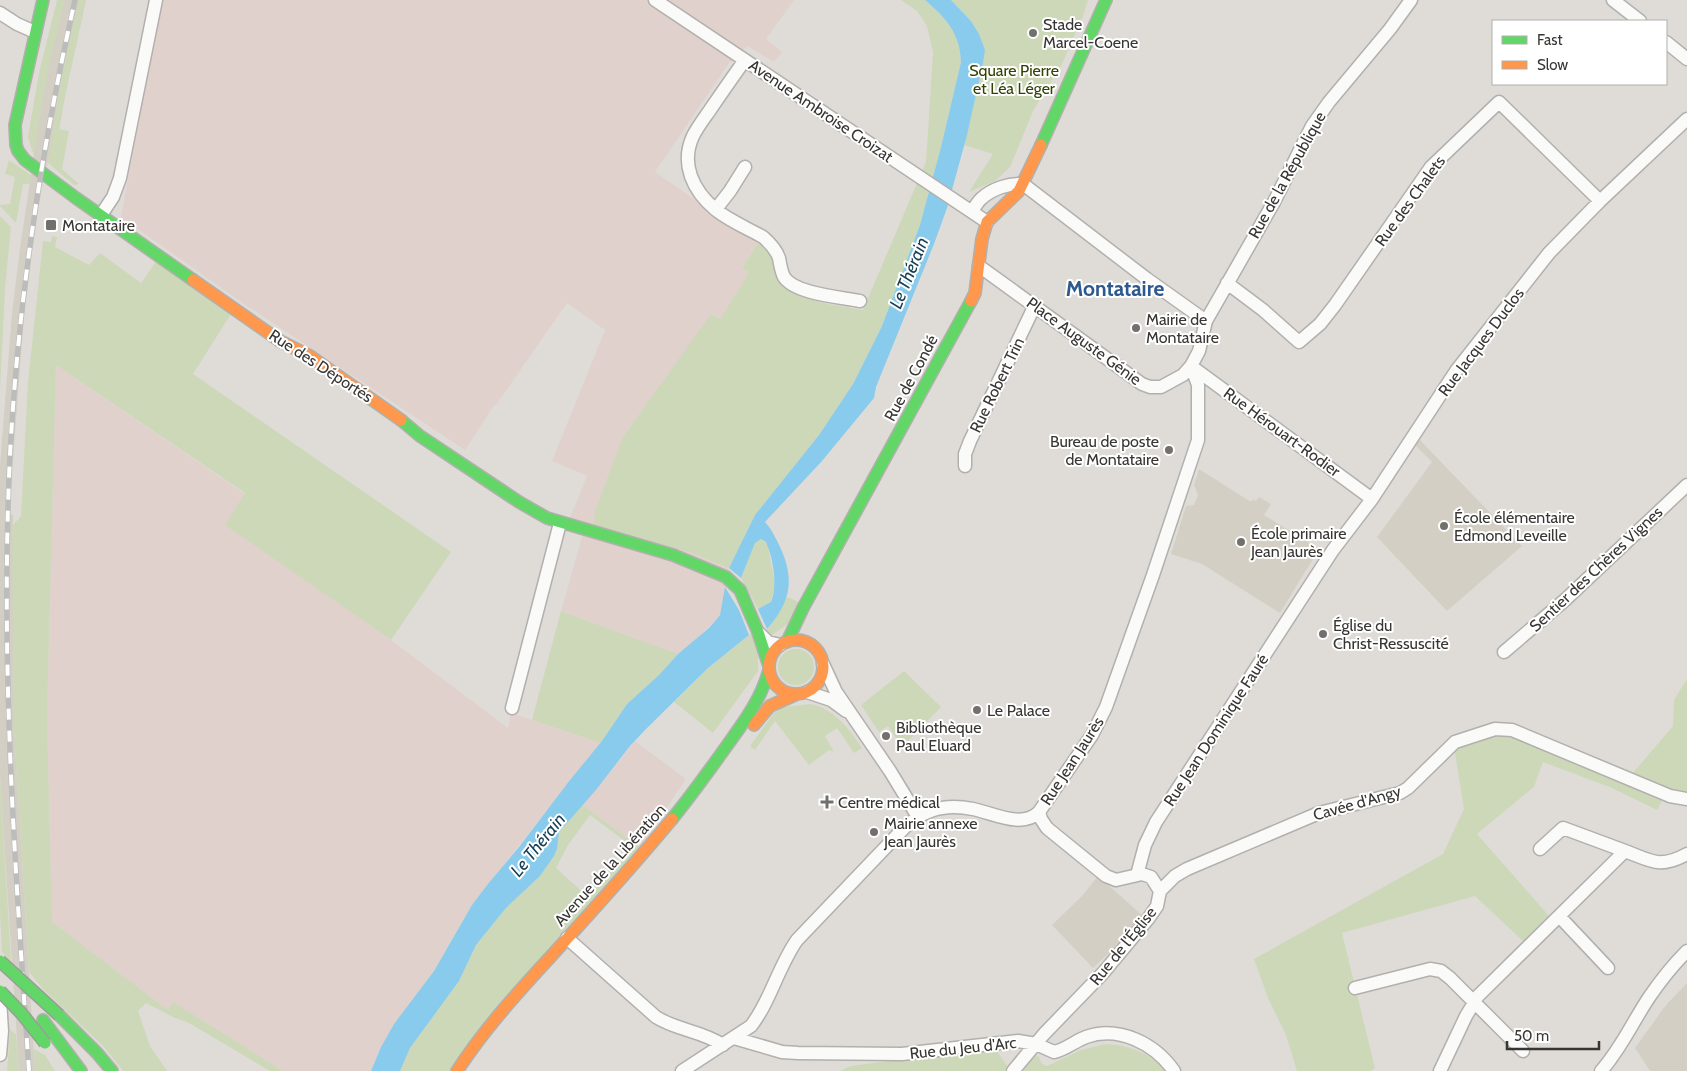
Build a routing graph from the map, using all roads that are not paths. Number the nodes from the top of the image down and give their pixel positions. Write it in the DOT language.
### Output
graph roads {
  1 [pos="43,0"];
  2 [pos="156,0"];
  3 [pos="655,0"];
  4 [pos="1106,0"];
  5 [pos="1411,0"];
  6 [pos="1613,0"];
  7 [pos="0,13"];
  8 [pos="1639,20"];
  9 [pos="35,32"];
  10 [pos="1667,43"];
  11 [pos="1687,59"];
  12 [pos="745,60"];
  13 [pos="1687,120"];
  14 [pos="745,166"];
  15 [pos="1023,184"];
  16 [pos="1600,201"];
  17 [pos="716,210"];
  18 [pos="972,211"];
  19 [pos="101,215"];
  20 [pos="987,222"];
  21 [pos="979,266"];
  22 [pos="1227,283"];
  23 [pos="860,301"];
  24 [pos="1035,305"];
  25 [pos="1206,321"];
  26 [pos="1191,366"];
  27 [pos="965,466"];
  28 [pos="1687,485"];
  29 [pos="1372,499"];
  30 [pos="560,523"];
  31 [pos="816,588"];
  32 [pos="1306,590"];
  33 [pos="758,632"];
  34 [pos="784,643"];
  35 [pos="811,644"];
  36 [pos="1504,652"];
  37 [pos="823,664"];
  38 [pos="769,668"];
  39 [pos="802,693"];
  40 [pos="512,708"];
  41 [pos="854,718"];
  42 [pos="704,796"];
  43 [pos="1687,799"];
  44 [pos="1039,812"];
  45 [pos="918,817"];
  46 [pos="1540,849"];
  47 [pos="1625,851"];
  48 [pos="1687,854"];
  49 [pos="656,856"];
  50 [pos="1137,875"];
  51 [pos="1160,891"];
  52 [pos="1559,916"];
  53 [pos="571,942"];
  54 [pos="1687,951"];
  55 [pos="0,961"];
  56 [pos="1608,968"];
  57 [pos="0,974"];
  58 [pos="1355,988"];
  59 [pos="0,991"];
  60 [pos="0,999"];
  61 [pos="25,999"];
  62 [pos="1474,1002"];
  63 [pos="35,1011"];
  64 [pos="734,1038"];
  65 [pos="1036,1044"];
  66 [pos="723,1045"];
  67 [pos="48,1047"];
  68 [pos="1522,1051"];
  69 [pos="0,1055"];
  70 [pos="81,1071"];
  71 [pos="112,1071"];
  72 [pos="457,1071"];
  73 [pos="470,1071"];
  74 [pos="682,1071"];
  75 [pos="1013,1071"];
  76 [pos="1174,1071"];
  77 [pos="1440,1071"];
  78 [pos="1601,1071"];
  1 -- 9 [label="main road, Rue des Déportés"];
  2 -- 19 [label="street"];
  3 -- 12 [label="street, Avenue Ambroise Croizat"];
  4 -- 15 [label="main road"];
  5 -- 22 [label="street, Rue de la République"];
  6 -- 8 [label="street"];
  7 -- 9 [label="street"];
  9 -- 19 [label="main road, Rue des Déportés"];
  10 -- 11 [label="street"];
  12 -- 17 [label="street"];
  12 -- 18 [label="street, Avenue Ambroise Croizat"];
  13 -- 16 [label="street, Rue Jacques Duclos"];
  14 -- 17 [label="street"];
  15 -- 18 [label="street"];
  15 -- 20 [label="main road"];
  15 -- 25 [label="street"];
  16 -- 22 [label="street, Rue des Chalets"];
  16 -- 29 [label="street, Rue Jacques Duclos"];
  17 -- 23 [label="street"];
  18 -- 20 [label="street, Avenue Ambroise Croizat"];
  19 -- 30 [label="main road, Rue des Déportés"];
  20 -- 21 [label="main road, Rue de Condé"];
  21 -- 24 [label="street, Place Auguste Génie"];
  21 -- 31 [label="main road, Rue de Condé"];
  22 -- 25 [label="street, Rue de la République"];
  24 -- 26 [label="street, Place Auguste Génie"];
  24 -- 27 [label="street, Rue Robert Trin"];
  25 -- 26 [label="street, Rue de la République"];
  26 -- 29 [label="street, Rue Hérouart-Rodier"];
  26 -- 44 [label="street, Rue Jean Jaurès"];
  28 -- 36 [label="street, Sentier des Chères Vignes"];
  29 -- 32 [label="street, Rue Jacques Duclos"];
  30 -- 33 [label="main road, Rue des Déportés"];
  30 -- 40 [label="street"];
  31 -- 34 [label="main road, Rue de Condé"];
  31 -- 35 [label="main road, Rue de Condé"];
  32 -- 50 [label="street, Rue Jean Dominique Fauré"];
  33 -- 34 [label="street"];
  33 -- 38 [label="main road, Rue des Déportés"];
  34 -- 35 [label="main road"];
  34 -- 38 [label="main road"];
  35 -- 37 [label="main road"];
  37 -- 39 [label="main road"];
  37 -- 41 [label="street"];
  38 -- 39 [label="main road"];
  38 -- 53 [label="main road, Avenue de la Libération"];
  39 -- 41 [label="street"];
  39 -- 42 [label="main road"];
  41 -- 45 [label="street"];
  43 -- 51 [label="street, Cavée d'Angy"];
  44 -- 45 [label="street, Rue Jean Jaurès"];
  44 -- 50 [label="street"];
  45 -- 64 [label="street, Rue Jean Jaurès"];
  46 -- 47 [label="street"];
  47 -- 48 [label="street"];
  47 -- 52 [label="street"];
  49 -- 53 [label="main road, Avenue de la Libération"];
  50 -- 51 [label="street, Rue de l'Église"];
  51 -- 65 [label="street, Rue de l'Église"];
  52 -- 56 [label="street"];
  52 -- 62 [label="street"];
  53 -- 66 [label="street"];
  53 -- 72 [label="main road, Avenue de la Libération"];
  53 -- 73 [label="main road, Avenue de la Libération"];
  54 -- 78 [label="street"];
  55 -- 71 [label="main road, bridge"];
  57 -- 61 [label="main road"];
  58 -- 62 [label="street"];
  59 -- 67 [label="main road, bridge"];
  60 -- 69 [label="street"];
  62 -- 68 [label="street"];
  62 -- 77 [label="street"];
  63 -- 70 [label="main road"];
  64 -- 65 [label="street, Rue du Jeu d'Arc"];
  64 -- 66 [label="street, Rue Jean Jaurès"];
  65 -- 75 [label="street, Rue de l'Église"];
  65 -- 76 [label="street, Rue du Jeu d'Arc"];
  66 -- 74 [label="street, Rue Jean Jaurès"];
}
